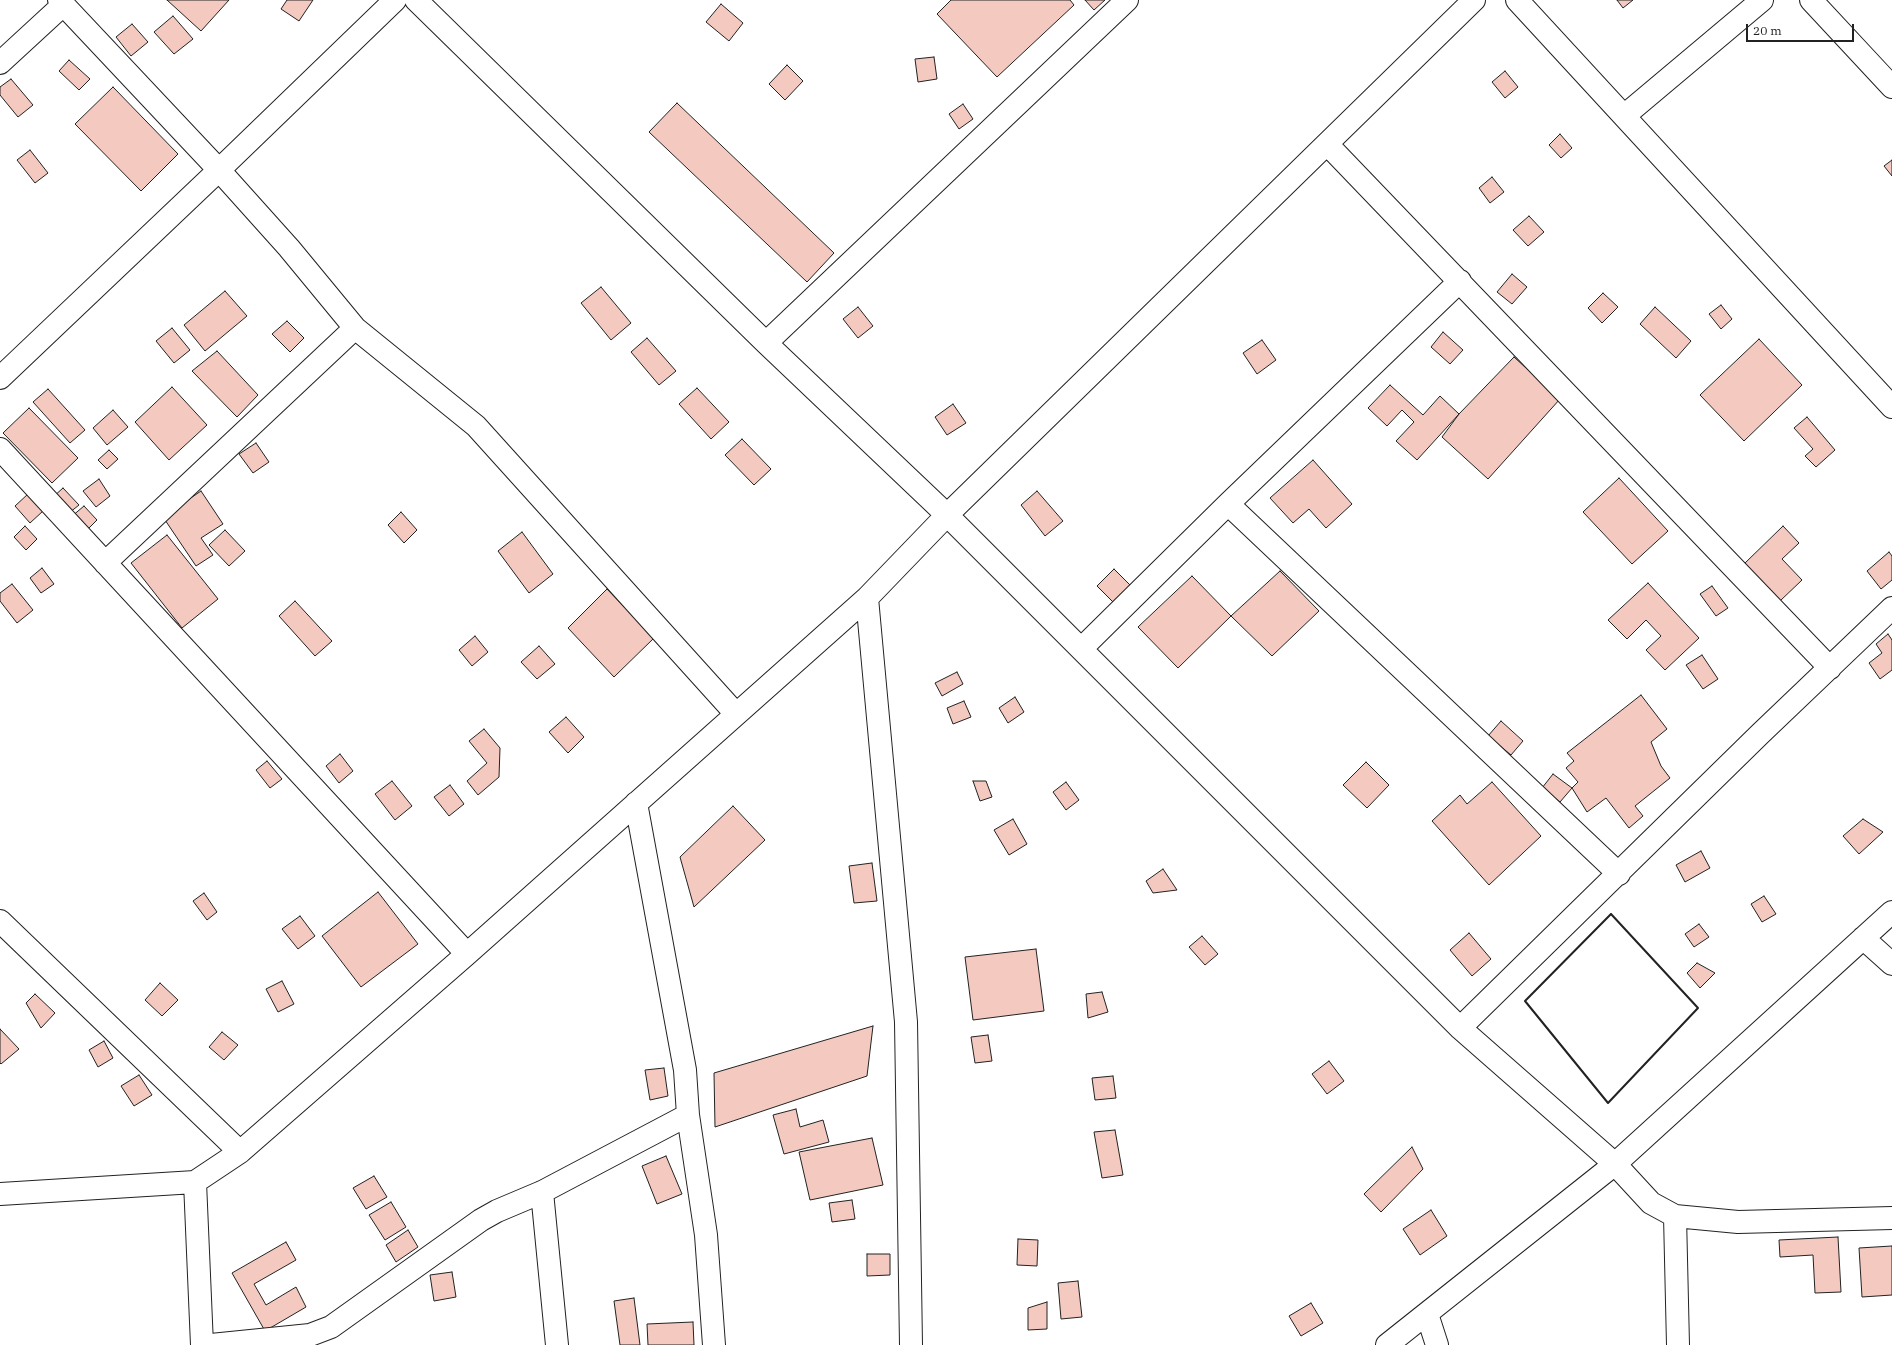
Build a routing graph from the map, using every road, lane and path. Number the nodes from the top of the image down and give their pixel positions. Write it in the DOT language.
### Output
graph roads {
  1 [pos="395,0"];
  2 [pos="416,0"];
  3 [pos="1127,0"];
  4 [pos="1474,0"];
  5 [pos="1516,0"];
  6 [pos="1762,0"];
  7 [pos="1811,0"];
  8 [pos="61,3"];
  9 [pos="0,63"];
  10 [pos="1892,87"];
  11 [pos="1624,116"];
  12 [pos="1327,144"];
  13 [pos="219,170"];
  14 [pos="1460,281"];
  15 [pos="356,328"];
  16 [pos="766,343"];
  17 [pos="0,378"];
  18 [pos="1892,407"];
  19 [pos="0,449"];
  20 [pos="1228,504"];
  21 [pos="947,515"];
  22 [pos="105,563"];
  23 [pos="867,598"];
  24 [pos="1892,608"];
  25 [pos="1081,649"];
  26 [pos="1830,668"];
  27 [pos="736,714"];
  28 [pos="636,803"];
  29 [pos="1619,874"];
  30 [pos="1892,912"];
  31 [pos="0,921"];
  32 [pos="1863,938"];
  33 [pos="467,954"];
  34 [pos="1892,964"];
  35 [pos="1460,1028"];
  36 [pos="688,1115"];
  37 [pos="240,1152"];
  38 [pos="1615,1164"];
  39 [pos="194,1182"];
  40 [pos="542,1192"];
  41 [pos="0,1194"];
  42 [pos="1675,1216"];
  43 [pos="1892,1218"];
  44 [pos="1427,1314"];
  45 [pos="202,1345"];
  46 [pos="211,1345"];
  47 [pos="557,1345"];
  48 [pos="714,1345"];
  49 [pos="911,1345"];
  50 [pos="1387,1345"];
  51 [pos="1437,1345"];
  52 [pos="1678,1345"];
  1 -- 13 [label="street"];
  2 -- 16 [label="street"];
  3 -- 16 [label="street"];
  4 -- 12 [label="street"];
  5 -- 11 [label="street"];
  6 -- 11 [label="street"];
  7 -- 10 [label="street"];
  8 -- 9 [label="street"];
  8 -- 13 [label="street"];
  11 -- 18 [label="street"];
  12 -- 14 [label="street"];
  12 -- 21 [label="street"];
  13 -- 15 [label="street"];
  13 -- 17 [label="street"];
  14 -- 20 [label="street"];
  14 -- 26 [label="street"];
  15 -- 22 [label="street"];
  15 -- 27 [label="street"];
  16 -- 21 [label="street"];
  19 -- 22 [label="street"];
  20 -- 25 [label="street"];
  20 -- 29 [label="street"];
  21 -- 23 [label="street"];
  21 -- 25 [label="street"];
  22 -- 33 [label="street"];
  23 -- 27 [label="street"];
  23 -- 49 [label="street"];
  24 -- 26 [label="street"];
  25 -- 35 [label="street"];
  26 -- 29 [label="street"];
  27 -- 28 [label="street"];
  28 -- 33 [label="street"];
  28 -- 36 [label="street"];
  29 -- 35 [label="street"];
  30 -- 32 [label="street"];
  31 -- 37 [label="street"];
  32 -- 34 [label="street"];
  32 -- 38 [label="street"];
  33 -- 37 [label="street"];
  35 -- 38 [label="street"];
  36 -- 40 [label="street"];
  36 -- 48 [label="street"];
  37 -- 39 [label="street"];
  38 -- 42 [label="street"];
  38 -- 44 [label="street"];
  39 -- 41 [label="street"];
  39 -- 45 [label="street"];
  40 -- 46 [label="street"];
  40 -- 47 [label="street"];
  42 -- 43 [label="street"];
  42 -- 52 [label="street"];
  44 -- 50 [label="street"];
  44 -- 51 [label="street"];
}
